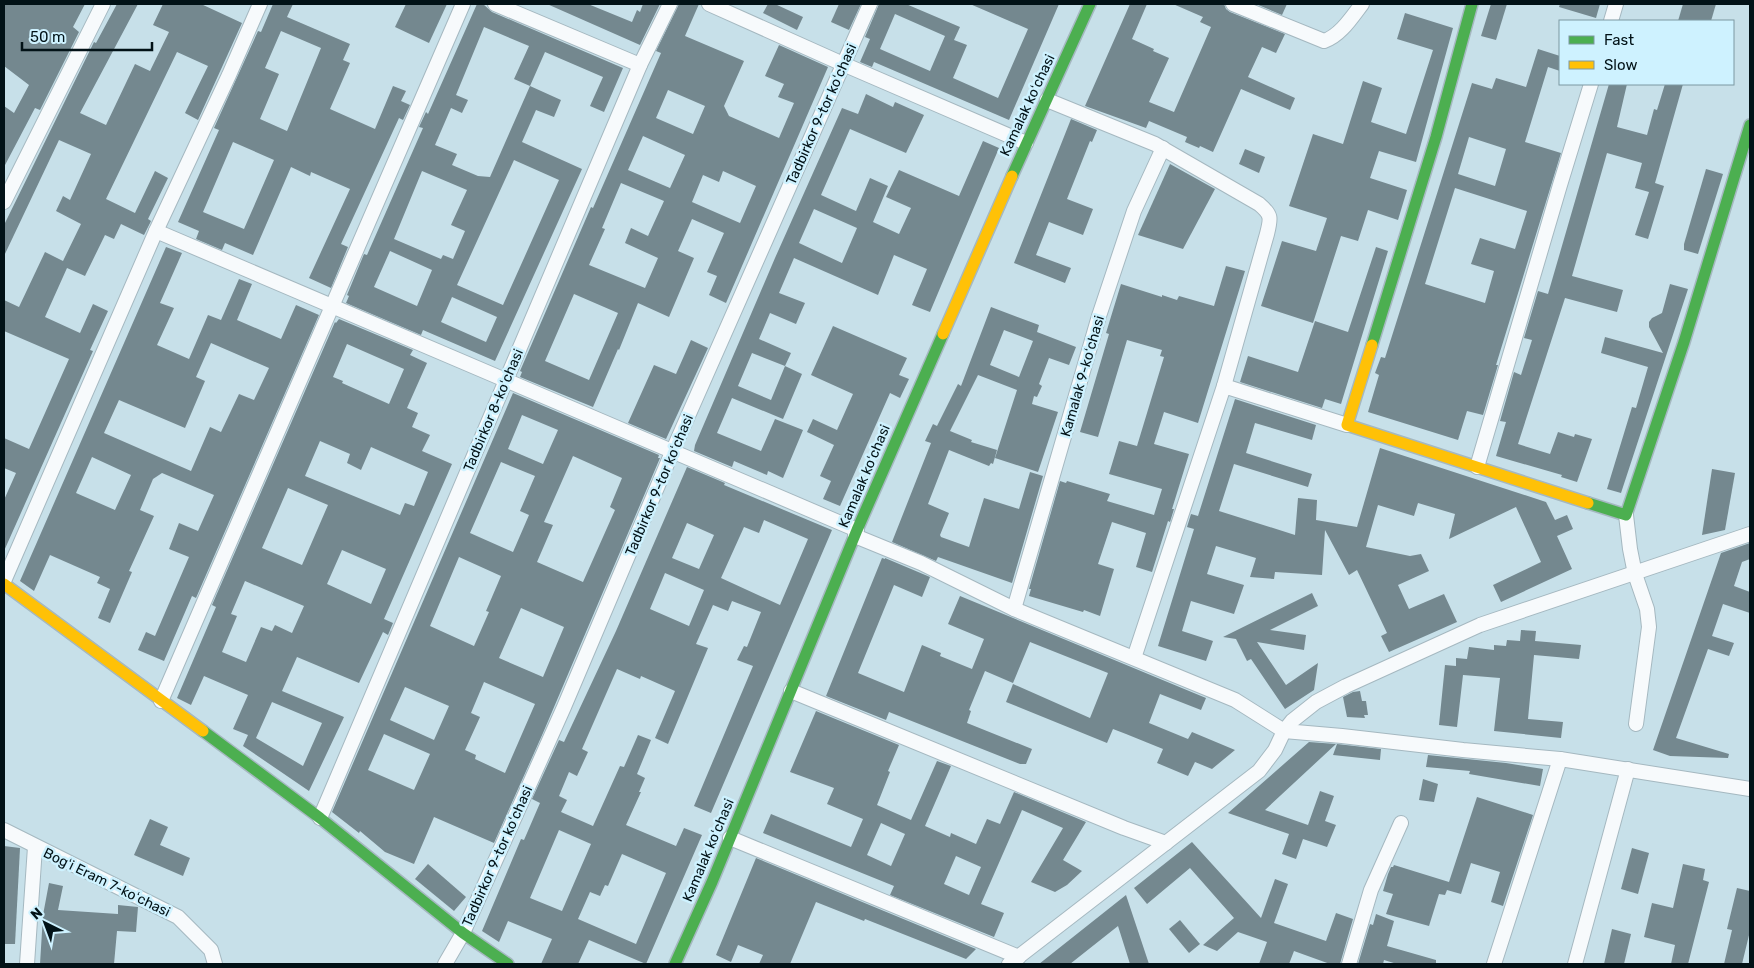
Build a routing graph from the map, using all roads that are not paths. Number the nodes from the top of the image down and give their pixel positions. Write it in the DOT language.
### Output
graph roads {
  1 [pos="103,4"];
  2 [pos="260,4"];
  3 [pos="463,4"];
  4 [pos="496,4"];
  5 [pos="670,4"];
  6 [pos="709,4"];
  7 [pos="870,4"];
  8 [pos="1090,4"];
  9 [pos="1233,4"];
  10 [pos="1362,4"];
  11 [pos="1472,4"];
  12 [pos="1616,4"];
  13 [pos="1611,20"];
  14 [pos="843,64"];
  15 [pos="640,65"];
  16 [pos="1591,85"];
  17 [pos="1047,100"];
  18 [pos="1750,125"];
  19 [pos="1026,143"];
  20 [pos="1163,148"];
  21 [pos="4,202"];
  22 [pos="156,231"];
  23 [pos="333,307"];
  24 [pos="506,380"];
  25 [pos="1224,386"];
  26 [pos="1347,425"];
  27 [pos="673,450"];
  28 [pos="1476,467"];
  29 [pos="1626,515"];
  30 [pos="856,533"];
  31 [pos="1750,534"];
  32 [pos="1635,574"];
  33 [pos="4,582"];
  34 [pos="1014,609"];
  35 [pos="1134,658"];
  36 [pos="791,691"];
  37 [pos="161,701"];
  38 [pos="1636,724"];
  39 [pos="1284,732"];
  40 [pos="1560,759"];
  41 [pos="1628,769"];
  42 [pos="1750,789"];
  43 [pos="320,818"];
  44 [pos="1401,823"];
  45 [pos="4,830"];
  46 [pos="730,838"];
  47 [pos="1166,843"];
  48 [pos="35,847"];
  49 [pos="463,933"];
  50 [pos="1014,961"];
  51 [pos="27,964"];
  52 [pos="215,964"];
  53 [pos="445,964"];
  54 [pos="508,964"];
  55 [pos="675,964"];
  56 [pos="1349,964"];
  57 [pos="1494,964"];
  58 [pos="1575,964"];
  1 -- 21 [label="street"];
  2 -- 22 [label="street"];
  3 -- 23 [label="street"];
  4 -- 15 [label="street"];
  5 -- 15 [label="street, Tadbirkor 8-koʻchasi"];
  6 -- 14 [label="street"];
  7 -- 14 [label="street, Tadbirkor 9-tor koʻchasi"];
  8 -- 17 [label="street, Kamalak koʻchasi"];
  9 -- 10 [label="street"];
  11 -- 26 [label="street"];
  12 -- 13 [label="street"];
  14 -- 19 [label="street"];
  14 -- 27 [label="street, Tadbirkor 9-tor koʻchasi"];
  15 -- 24 [label="street, Tadbirkor 8-koʻchasi"];
  16 -- 28 [label="street"];
  17 -- 19 [label="street, Kamalak koʻchasi"];
  17 -- 20 [label="street"];
  18 -- 29 [label="street"];
  19 -- 30 [label="street, Kamalak koʻchasi"];
  20 -- 25 [label="street"];
  20 -- 34 [label="street, Kamalak 9-koʻchasi"];
  22 -- 23 [label="street"];
  22 -- 33 [label="street"];
  23 -- 24 [label="street"];
  23 -- 37 [label="street"];
  24 -- 27 [label="street"];
  24 -- 43 [label="street, Tadbirkor 8-koʻchasi"];
  25 -- 26 [label="street"];
  25 -- 35 [label="street"];
  26 -- 28 [label="street"];
  27 -- 30 [label="street"];
  27 -- 49 [label="street, Tadbirkor 9-tor koʻchasi"];
  28 -- 29 [label="street"];
  29 -- 32 [label="street"];
  30 -- 34 [label="street"];
  30 -- 36 [label="street, Kamalak koʻchasi"];
  31 -- 32 [label="street"];
  32 -- 38 [label="street"];
  32 -- 39 [label="street"];
  33 -- 37 [label="street"];
  34 -- 35 [label="street"];
  35 -- 39 [label="street"];
  36 -- 46 [label="street, Kamalak koʻchasi"];
  36 -- 47 [label="street"];
  37 -- 43 [label="street"];
  39 -- 40 [label="street"];
  39 -- 47 [label="street"];
  40 -- 41 [label="street"];
  40 -- 57 [label="street"];
  41 -- 42 [label="street"];
  41 -- 58 [label="street"];
  43 -- 49 [label="street"];
  44 -- 56 [label="street"];
  45 -- 48 [label="street, Bogʻi Eram 7-koʻchasi"];
  46 -- 50 [label="street"];
  46 -- 55 [label="street, Kamalak koʻchasi"];
  47 -- 50 [label="street"];
  48 -- 51 [label="street"];
  48 -- 52 [label="street, Bogʻi Eram 7-koʻchasi"];
  49 -- 53 [label="street, Tadbirkor 9-tor koʻchasi"];
  49 -- 54 [label="street"];
}
